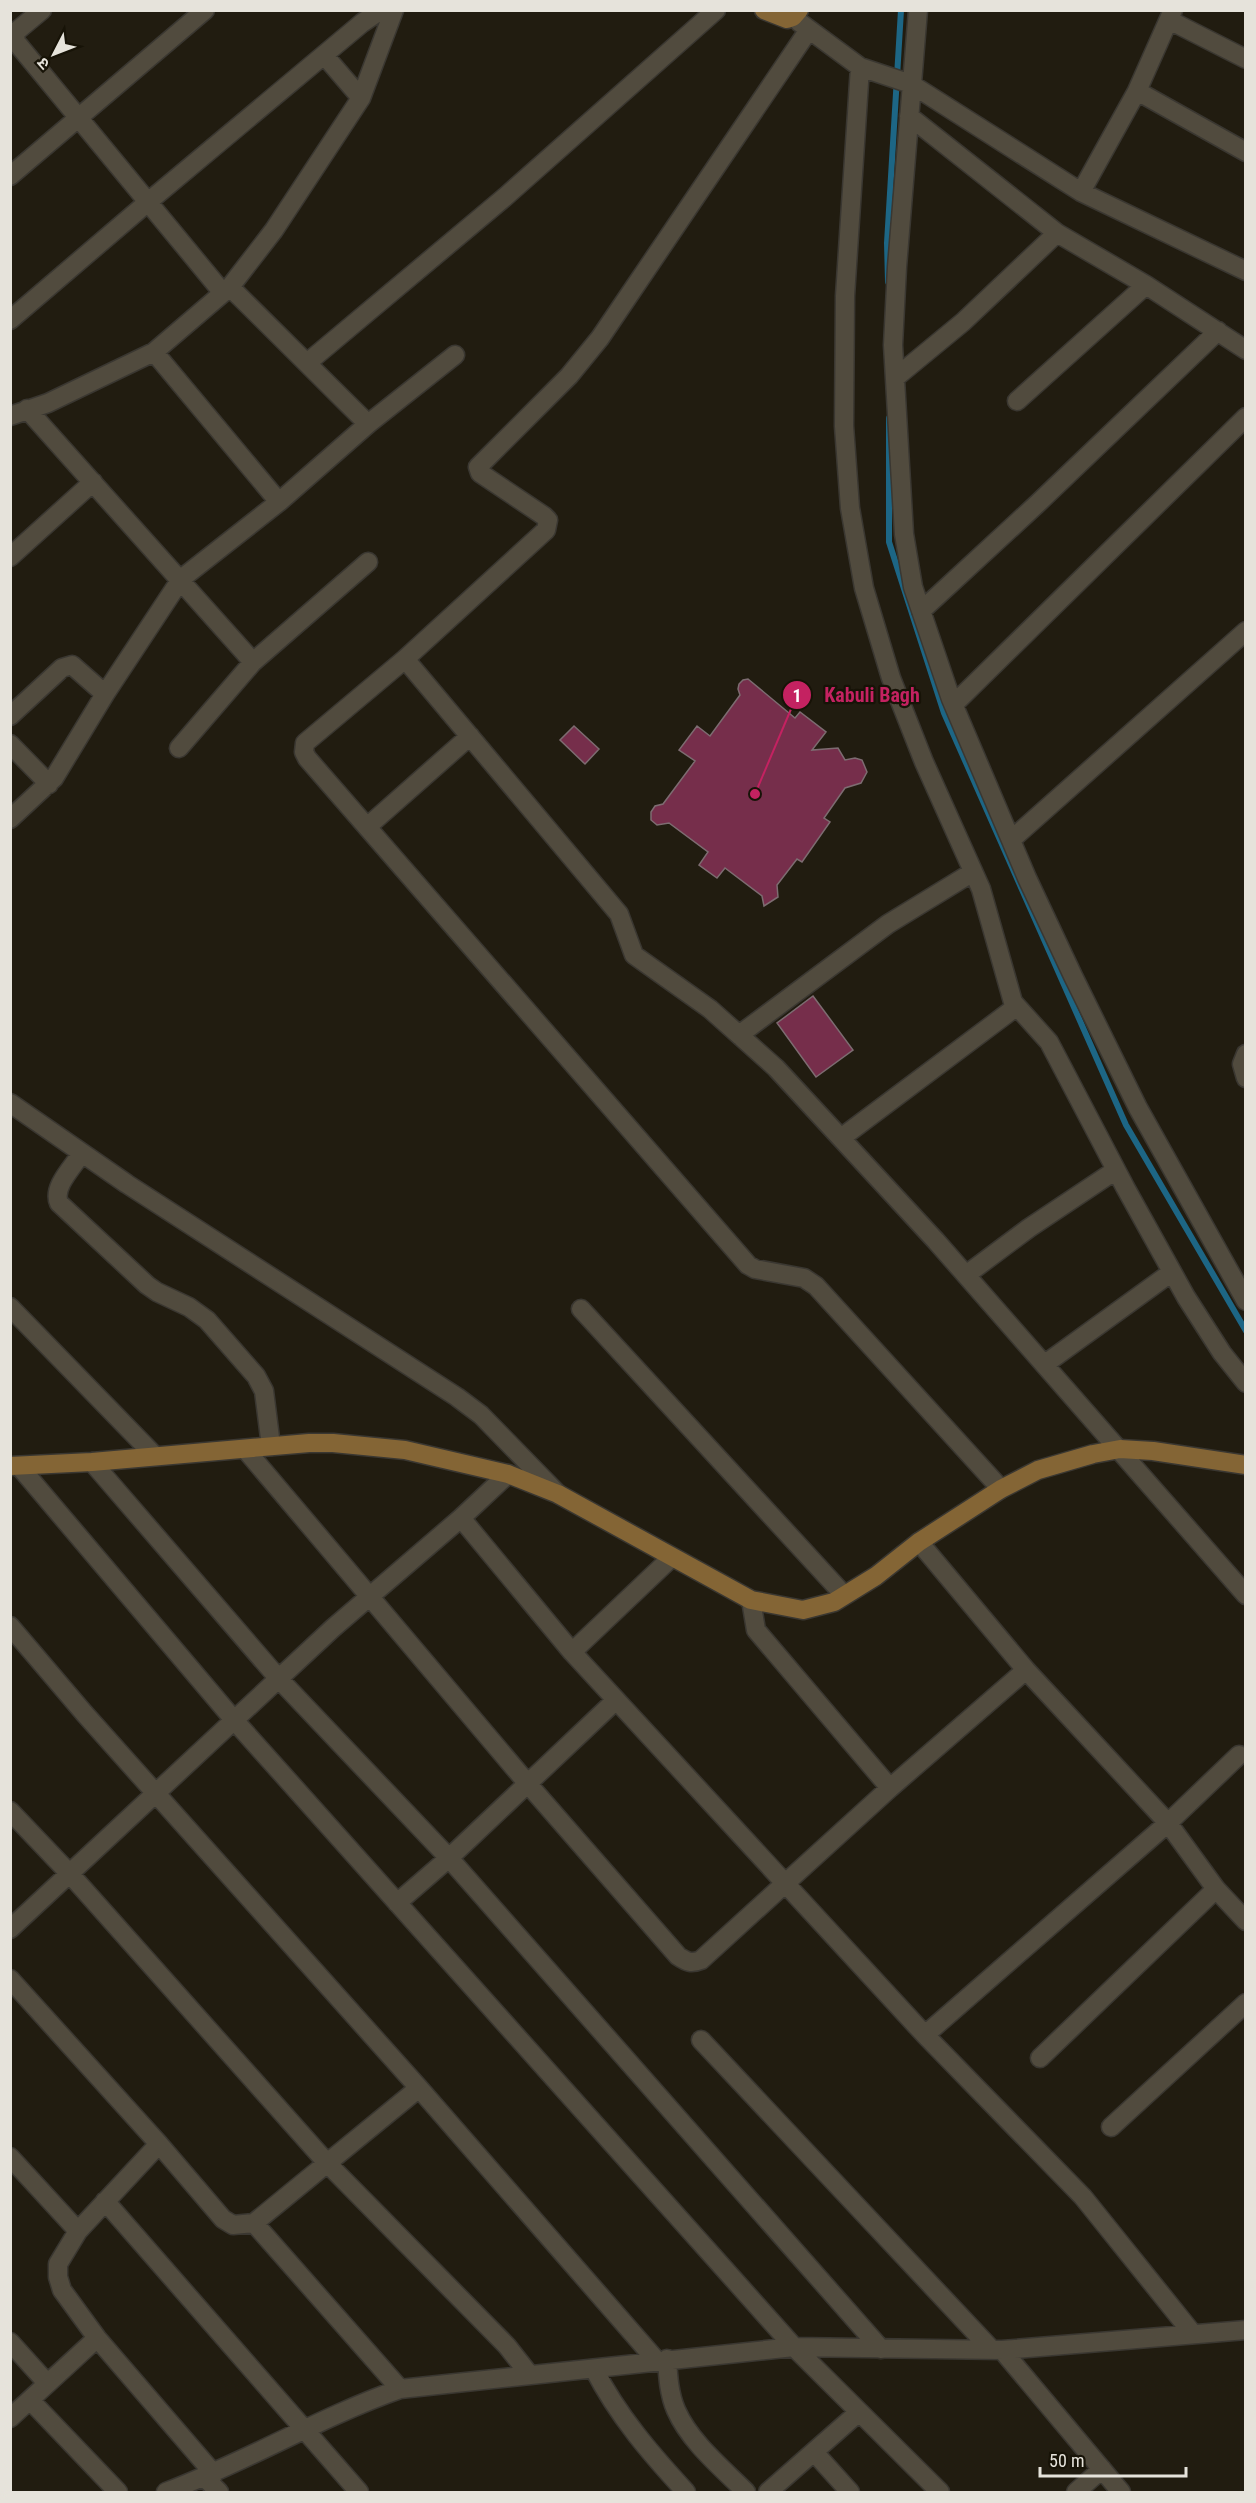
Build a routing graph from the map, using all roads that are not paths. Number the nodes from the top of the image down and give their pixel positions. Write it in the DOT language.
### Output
graph roads {
  1 [pos="42,10"];
  2 [pos="205,10"];
  3 [pos="381,10"];
  4 [pos="394,10"];
  5 [pos="716,10"];
  6 [pos="764,10"];
  7 [pos="918,10"];
  8 [pos="796,14"];
  9 [pos="1171,15"];
  10 [pos="808,31"];
  11 [pos="324,55"];
  12 [pos="1245,59"];
  13 [pos="865,68"];
  14 [pos="907,81"];
  15 [pos="1137,91"];
  16 [pos="361,98"];
  17 [pos="909,116"];
  18 [pos="79,117"];
  19 [pos="1245,152"];
  20 [pos="10,176"];
  21 [pos="1081,192"];
  22 [pos="148,201"];
  23 [pos="1057,233"];
  24 [pos="1245,271"];
  25 [pos="1146,285"];
  26 [pos="227,290"];
  27 [pos="10,320"];
  28 [pos="1218,331"];
  29 [pos="1245,350"];
  30 [pos="154,352"];
  31 [pos="455,355"];
  32 [pos="307,363"];
  33 [pos="895,378"];
  34 [pos="1017,401"];
  35 [pos="19,412"];
  36 [pos="1245,417"];
  37 [pos="368,424"];
  38 [pos="93,482"];
  39 [pos="279,502"];
  40 [pos="10,557"];
  41 [pos="368,562"];
  42 [pos="181,579"];
  43 [pos="921,611"];
  44 [pos="1245,631"];
  45 [pos="405,659"];
  46 [pos="253,662"];
  47 [pos="105,694"];
  48 [pos="954,704"];
  49 [pos="10,716"];
  50 [pos="470,736"];
  51 [pos="10,744"];
  52 [pos="179,748"];
  53 [pos="49,784"];
  54 [pos="10,819"];
  55 [pos="367,827"];
  56 [pos="1011,840"];
  57 [pos="973,872"];
  58 [pos="1016,1007"];
  59 [pos="739,1035"];
  60 [pos="1245,1054"];
  61 [pos="1245,1078"];
  62 [pos="10,1103"];
  63 [pos="841,1138"];
  64 [pos="81,1154"];
  65 [pos="1116,1170"];
  66 [pos="1172,1272"];
  67 [pos="966,1275"];
  68 [pos="1245,1301"];
  69 [pos="10,1307"];
  70 [pos="581,1309"];
  71 [pos="1045,1364"];
  72 [pos="1245,1383"];
  73 [pos="271,1446"];
  74 [pos="245,1449"];
  75 [pos="1120,1449"];
  76 [pos="155,1456"];
  77 [pos="92,1462"];
  78 [pos="1245,1465"];
  79 [pos="15,1466"];
  80 [pos="508,1474"];
  81 [pos="1001,1489"];
  82 [pos="558,1494"];
  83 [pos="461,1518"];
  84 [pos="919,1542"];
  85 [pos="671,1558"];
  86 [pos="844,1595"];
  87 [pos="1245,1595"];
  88 [pos="370,1596"];
  89 [pos="751,1600"];
  90 [pos="10,1626"];
  91 [pos="572,1652"];
  92 [pos="1026,1671"];
  93 [pos="279,1679"];
  94 [pos="615,1701"];
  95 [pos="234,1720"];
  96 [pos="1239,1755"];
  97 [pos="528,1784"];
  98 [pos="890,1788"];
  99 [pos="156,1795"];
  100 [pos="10,1811"];
  101 [pos="1168,1823"];
  102 [pos="449,1858"];
  103 [pos="70,1874"];
  104 [pos="785,1886"];
  105 [pos="1216,1889"];
  106 [pos="397,1903"];
  107 [pos="1245,1921"];
  108 [pos="10,1929"];
  109 [pos="10,1979"];
  110 [pos="1245,2003"];
  111 [pos="925,2035"];
  112 [pos="701,2040"];
  113 [pos="1040,2058"];
  114 [pos="419,2088"];
  115 [pos="1111,2127"];
  116 [pos="159,2144"];
  117 [pos="10,2157"];
  118 [pos="327,2163"];
  119 [pos="105,2201"];
  120 [pos="254,2223"];
  121 [pos="78,2231"];
  122 [pos="1245,2330"];
  123 [pos="1193,2334"];
  124 [pos="97,2338"];
  125 [pos="10,2342"];
  126 [pos="794,2347"];
  127 [pos="880,2349"];
  128 [pos="996,2350"];
  129 [pos="661,2360"];
  130 [pos="594,2369"];
  131 [pos="530,2374"];
  132 [pos="47,2383"];
  133 [pos="400,2389"];
  134 [pos="30,2400"];
  135 [pos="859,2412"];
  136 [pos="10,2418"];
  137 [pos="304,2430"];
  138 [pos="814,2452"];
  139 [pos="1102,2469"];
  140 [pos="209,2476"];
  141 [pos="118,2493"];
  142 [pos="166,2493"];
  143 [pos="219,2493"];
  144 [pos="359,2493"];
  145 [pos="686,2493"];
  146 [pos="746,2493"];
  147 [pos="768,2493"];
  148 [pos="850,2493"];
  149 [pos="940,2493"];
  150 [pos="1076,2493"];
  151 [pos="1121,2493"];
  1 -- 18 [label="street"];
  2 -- 18 [label="street"];
  3 -- 11 [label="street"];
  4 -- 16 [label="street"];
  5 -- 32 [label="street"];
  6 -- 8 [label="street"];
  7 -- 14 [label="street"];
  8 -- 10 [label="street"];
  9 -- 12 [label="street"];
  9 -- 15 [label="street"];
  10 -- 13 [label="street"];
  10 -- 45 [label="street"];
  11 -- 16 [label="street"];
  11 -- 22 [label="street"];
  13 -- 14 [label="street"];
  13 -- 57 [label="street"];
  14 -- 17 [label="street"];
  14 -- 21 [label="street"];
  15 -- 19 [label="street"];
  15 -- 21 [label="street"];
  16 -- 26 [label="street"];
  17 -- 23 [label="street"];
  17 -- 33 [label="street"];
  18 -- 20 [label="street"];
  18 -- 22 [label="street"];
  21 -- 24 [label="street"];
  22 -- 26 [label="street"];
  22 -- 27 [label="street"];
  23 -- 25 [label="street"];
  23 -- 33 [label="street"];
  25 -- 28 [label="street"];
  25 -- 34 [label="street"];
  26 -- 30 [label="street"];
  26 -- 32 [label="street"];
  28 -- 29 [label="street"];
  28 -- 43 [label="street"];
  30 -- 35 [label="street"];
  30 -- 39 [label="street"];
  31 -- 37 [label="street"];
  32 -- 37 [label="street"];
  33 -- 43 [label="street"];
  35 -- 38 [label="street"];
  36 -- 48 [label="street"];
  37 -- 39 [label="street"];
  38 -- 40 [label="street"];
  38 -- 42 [label="street"];
  39 -- 42 [label="street"];
  41 -- 46 [label="street"];
  42 -- 46 [label="street"];
  42 -- 47 [label="street"];
  43 -- 48 [label="street"];
  44 -- 56 [label="street"];
  45 -- 50 [label="street"];
  45 -- 55 [label="street"];
  46 -- 52 [label="street"];
  47 -- 49 [label="street"];
  47 -- 53 [label="street"];
  48 -- 56 [label="street"];
  50 -- 55 [label="street"];
  50 -- 59 [label="street"];
  51 -- 53 [label="street"];
  53 -- 54 [label="street"];
  55 -- 81 [label="street"];
  56 -- 68 [label="street"];
  57 -- 58 [label="street"];
  57 -- 59 [label="street"];
  58 -- 63 [label="street"];
  58 -- 65 [label="street"];
  59 -- 63 [label="street"];
  60 -- 61 [label="street"];
  62 -- 64 [label="street"];
  63 -- 67 [label="street"];
  64 -- 73 [label="street"];
  64 -- 82 [label="street"];
  65 -- 66 [label="street"];
  65 -- 67 [label="street"];
  66 -- 71 [label="street"];
  66 -- 72 [label="street"];
  67 -- 71 [label="street"];
  69 -- 76 [label="street"];
  70 -- 86 [label="street"];
  71 -- 75 [label="street"];
  73 -- 74 [label="street"];
  73 -- 80 [label="street"];
  74 -- 76 [label="street"];
  74 -- 88 [label="street"];
  75 -- 78 [label="street"];
  75 -- 81 [label="street"];
  75 -- 87 [label="street"];
  76 -- 77 [label="street"];
  77 -- 79 [label="street"];
  77 -- 93 [label="street"];
  79 -- 95 [label="street"];
  80 -- 82 [label="street"];
  80 -- 83 [label="street"];
  81 -- 84 [label="street"];
  82 -- 85 [label="street"];
  83 -- 88 [label="street"];
  83 -- 91 [label="street"];
  84 -- 86 [label="street"];
  84 -- 92 [label="street"];
  85 -- 89 [label="street"];
  85 -- 91 [label="street"];
  86 -- 89 [label="street"];
  88 -- 93 [label="street"];
  88 -- 97 [label="street"];
  89 -- 98 [label="street"];
  90 -- 99 [label="street"];
  91 -- 94 [label="street"];
  92 -- 98 [label="street"];
  92 -- 101 [label="street"];
  93 -- 95 [label="street"];
  93 -- 102 [label="street"];
  94 -- 97 [label="street"];
  94 -- 104 [label="street"];
  95 -- 99 [label="street"];
  95 -- 106 [label="street"];
  96 -- 101 [label="street"];
  97 -- 102 [label="street"];
  97 -- 104 [label="street"];
  98 -- 104 [label="street"];
  99 -- 103 [label="street"];
  99 -- 114 [label="street"];
  100 -- 103 [label="street"];
  101 -- 105 [label="street"];
  101 -- 111 [label="street"];
  102 -- 106 [label="street"];
  102 -- 127 [label="street"];
  103 -- 108 [label="street"];
  103 -- 118 [label="street"];
  104 -- 111 [label="street"];
  105 -- 107 [label="street"];
  105 -- 113 [label="street"];
  106 -- 126 [label="street"];
  109 -- 116 [label="street"];
  110 -- 115 [label="street"];
  111 -- 123 [label="street"];
  112 -- 128 [label="street"];
  114 -- 118 [label="street"];
  114 -- 129 [label="street"];
  116 -- 119 [label="street"];
  116 -- 120 [label="street"];
  117 -- 121 [label="street"];
  118 -- 120 [label="street"];
  118 -- 131 [label="street"];
  119 -- 121 [label="street"];
  119 -- 137 [label="street"];
  120 -- 133 [label="street"];
  121 -- 124 [label="street"];
  122 -- 123 [label="street"];
  123 -- 128 [label="street"];
  124 -- 132 [label="street"];
  124 -- 140 [label="street"];
  125 -- 132 [label="street"];
  126 -- 127 [label="street"];
  126 -- 129 [label="street"];
  126 -- 135 [label="street"];
  127 -- 128 [label="street"];
  128 -- 139 [label="street"];
  129 -- 130 [label="street"];
  129 -- 146 [label="street"];
  130 -- 131 [label="street"];
  130 -- 145 [label="street"];
  131 -- 133 [label="street"];
  132 -- 134 [label="street"];
  133 -- 137 [label="street"];
  134 -- 136 [label="street"];
  134 -- 141 [label="street"];
  135 -- 138 [label="street"];
  135 -- 149 [label="street"];
  137 -- 140 [label="street"];
  137 -- 144 [label="street"];
  138 -- 147 [label="street"];
  138 -- 148 [label="street"];
  139 -- 150 [label="street"];
  139 -- 151 [label="street"];
  140 -- 142 [label="street"];
  140 -- 143 [label="street"];
}
